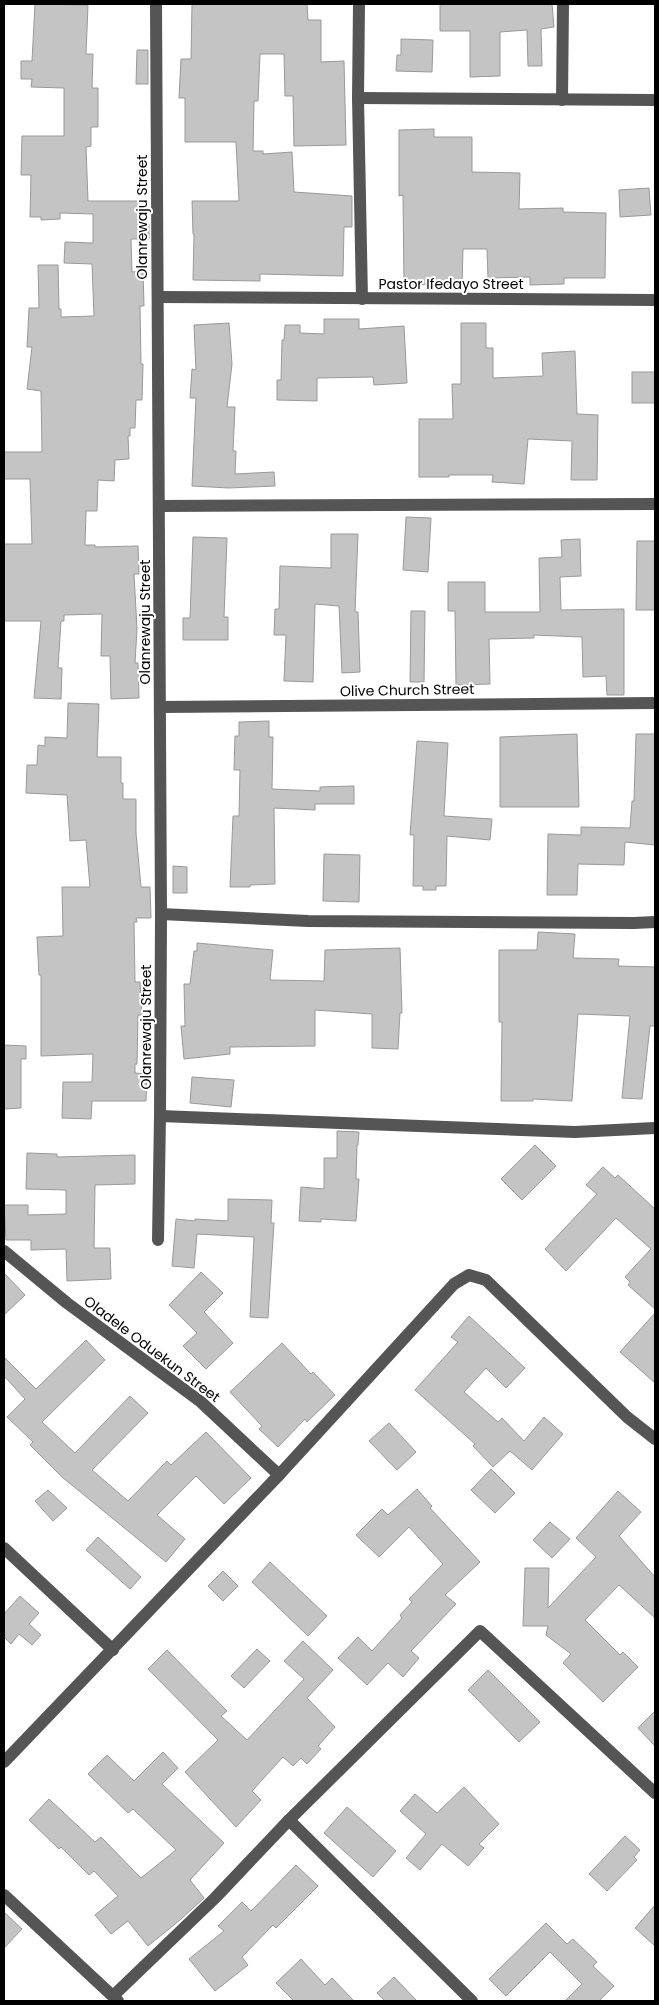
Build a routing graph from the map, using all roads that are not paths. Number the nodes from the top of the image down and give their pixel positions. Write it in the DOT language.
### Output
graph roads {
  1 [pos="156,4"];
  2 [pos="359,4"];
  3 [pos="563,4"];
  4 [pos="358,98"];
  5 [pos="562,100"];
  6 [pos="655,100"];
  7 [pos="158,297"];
  8 [pos="362,299"];
  9 [pos="655,300"];
  10 [pos="655,504"];
  11 [pos="160,506"];
  12 [pos="655,702"];
  13 [pos="160,707"];
  14 [pos="161,914"];
  15 [pos="655,922"];
  16 [pos="160,1116"];
  17 [pos="655,1128"];
  18 [pos="158,1240"];
  19 [pos="4,1251"];
  20 [pos="655,1439"];
  21 [pos="279,1475"];
  22 [pos="4,1548"];
  23 [pos="113,1650"];
  24 [pos="4,1762"];
  25 [pos="655,1793"];
  26 [pos="289,1820"];
  27 [pos="4,1895"];
  28 [pos="116,1999"];
  29 [pos="472,2001"];
  1 -- 7 [label="street, Olanrewaju Street"];
  2 -- 4 [label="street, Pastor Ifedayo Street"];
  3 -- 5 [label="street"];
  4 -- 5 [label="street"];
  4 -- 8 [label="street, Pastor Ifedayo Street"];
  5 -- 6 [label="street"];
  7 -- 8 [label="street"];
  7 -- 11 [label="street, Olanrewaju Street"];
  8 -- 9 [label="street, Pastor Ifedayo Street"];
  10 -- 11 [label="street"];
  11 -- 13 [label="street, Olanrewaju Street"];
  12 -- 13 [label="street, Olive Church Street"];
  13 -- 14 [label="street, Olanrewaju Street"];
  14 -- 15 [label="street"];
  14 -- 16 [label="street, Olanrewaju Street"];
  16 -- 17 [label="street"];
  16 -- 18 [label="street, Olanrewaju Street"];
  19 -- 21 [label="street, Oladele Oduekun Street"];
  20 -- 21 [label="street"];
  21 -- 23 [label="street"];
  22 -- 23 [label="street"];
  23 -- 24 [label="street"];
  25 -- 26 [label="street"];
  26 -- 28 [label="street"];
  26 -- 29 [label="street"];
  27 -- 28 [label="street"];
}
